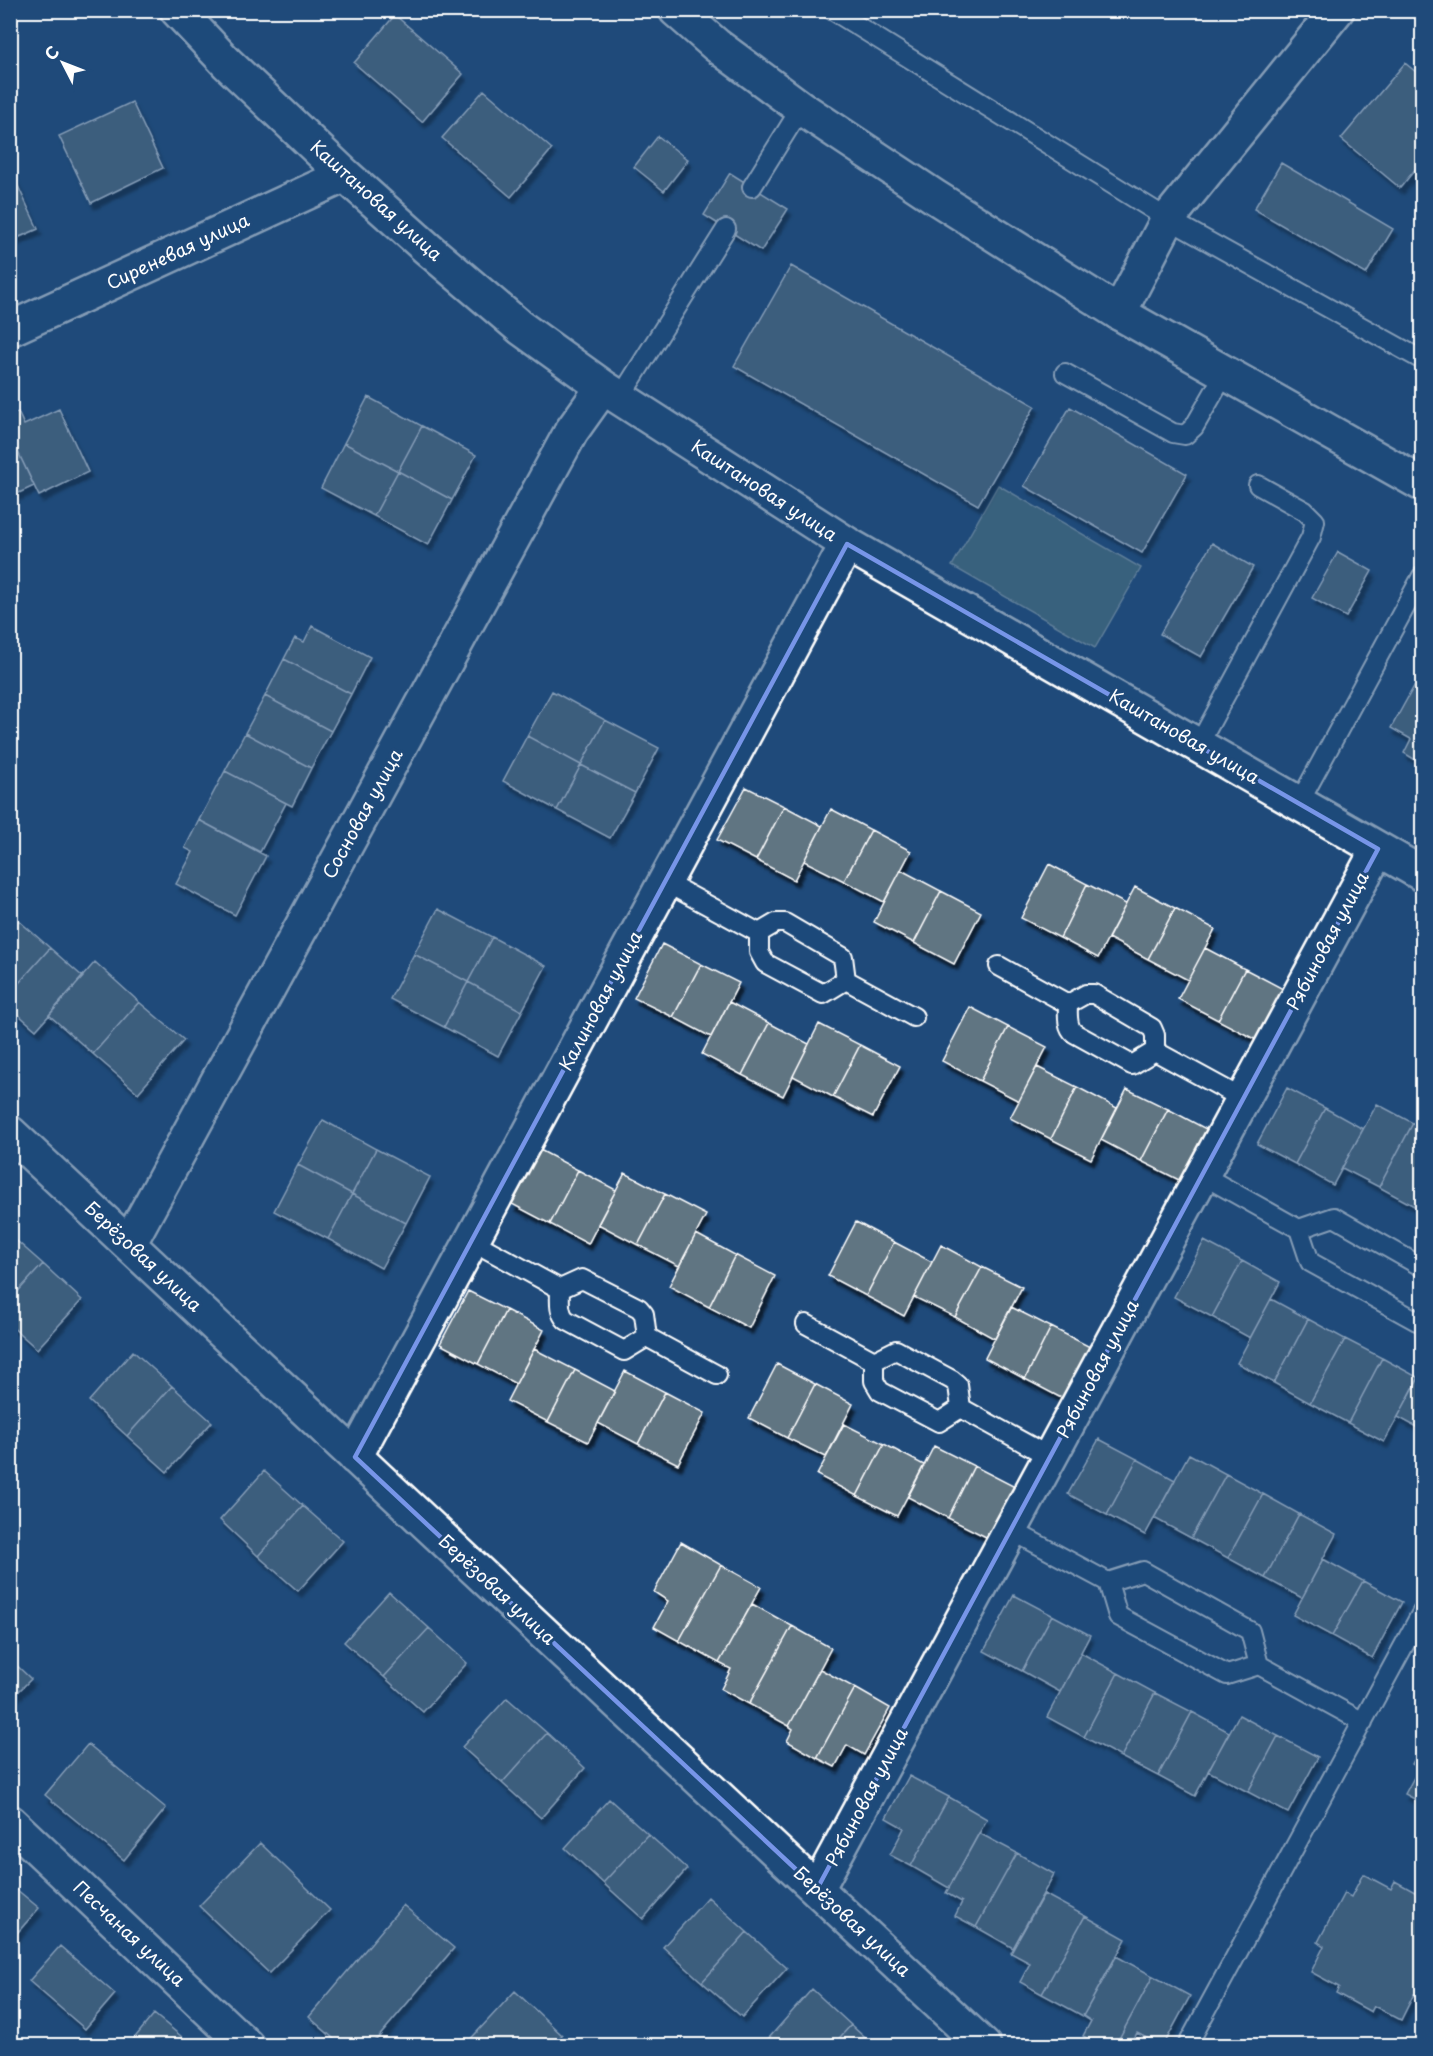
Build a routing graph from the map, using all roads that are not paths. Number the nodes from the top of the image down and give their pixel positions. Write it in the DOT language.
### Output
graph roads {
  1 [pos="177,10"];
  2 [pos="676,10"];
  3 [pos="832,10"];
  4 [pos="1337,10"];
  5 [pos="801,108"];
  6 [pos="345,175"];
  7 [pos="752,187"];
  8 [pos="1168,219"];
  9 [pos="726,229"];
  10 [pos="1119,313"];
  11 [pos="10,329"];
  12 [pos="1422,360"];
  13 [pos="1065,373"];
  14 [pos="1225,373"];
  15 [pos="611,393"];
  16 [pos="1422,484"];
  17 [pos="1258,485"];
  18 [pos="847,544"];
  19 [pos="1422,576"];
  20 [pos="1198,746"];
  21 [pos="1299,803"];
  22 [pos="1378,849"];
  23 [pos="1422,874"];
  24 [pos="665,882"];
  25 [pos="759,933"];
  26 [pos="999,966"];
  27 [pos="846,980"];
  28 [pos="1068,1004"];
  29 [pos="914,1017"];
  30 [pos="1155,1051"];
  31 [pos="1243,1099"];
  32 [pos="10,1133"];
  33 [pos="1202,1175"];
  34 [pos="1299,1229"];
  35 [pos="472,1241"];
  36 [pos="129,1244"];
  37 [pos="1422,1267"];
  38 [pos="560,1289"];
  39 [pos="1422,1319"];
  40 [pos="806,1324"];
  41 [pos="647,1337"];
  42 [pos="874,1361"];
  43 [pos="717,1375"];
  44 [pos="961,1408"];
  45 [pos="355,1457"];
  46 [pos="1050,1457"];
  47 [pos="1011,1530"];
  48 [pos="1108,1582"];
  49 [pos="1422,1612"];
  50 [pos="1259,1665"];
  51 [pos="1363,1722"];
  52 [pos="10,1822"];
  53 [pos="817,1889"];
  54 [pos="247,2046"];
  55 [pos="984,2046"];
  56 [pos="1187,2046"];
  1 -- 6 [label="street, Каштановая улица"];
  2 -- 5 [label="street"];
  3 -- 8 [label="lane"];
  4 -- 8 [label="street"];
  5 -- 7 [label="lane"];
  5 -- 10 [label="street"];
  6 -- 11 [label="street, Сиреневая улица"];
  6 -- 15 [label="street, Каштановая улица"];
  8 -- 10 [label="street"];
  8 -- 12 [label="lane"];
  9 -- 15 [label="lane"];
  10 -- 14 [label="street"];
  13 -- 14 [label="lane"];
  14 -- 16 [label="street"];
  15 -- 18 [label="street, Каштановая улица"];
  15 -- 36 [label="street, Сосновая улица"];
  17 -- 20 [label="lane"];
  18 -- 20 [label="street, Каштановая улица"];
  18 -- 24 [label="street, Калиновая улица"];
  19 -- 21 [label="lane"];
  20 -- 21 [label="street, Каштановая улица"];
  21 -- 22 [label="street, Каштановая улица"];
  22 -- 23 [label="street, Каштановая улица"];
  22 -- 31 [label="street, Рябиновая улица"];
  24 -- 25 [label="lane"];
  24 -- 35 [label="street, Калиновая улица"];
  25 -- 27 [label="lane"];
  25 -- 27 [label="lane"];
  26 -- 28 [label="lane"];
  27 -- 29 [label="lane"];
  28 -- 30 [label="lane"];
  28 -- 30 [label="lane"];
  30 -- 31 [label="lane"];
  31 -- 33 [label="street, Рябиновая улица"];
  32 -- 36 [label="street, Берёзовая улица"];
  33 -- 34 [label="lane"];
  33 -- 46 [label="street, Рябиновая улица"];
  34 -- 37 [label="lane"];
  34 -- 39 [label="lane"];
  35 -- 38 [label="lane"];
  35 -- 45 [label="street, Калиновая улица"];
  36 -- 45 [label="street, Берёзовая улица"];
  38 -- 41 [label="lane"];
  38 -- 41 [label="lane"];
  40 -- 42 [label="lane"];
  41 -- 43 [label="lane"];
  42 -- 44 [label="lane"];
  42 -- 44 [label="lane"];
  44 -- 46 [label="lane"];
  45 -- 53 [label="street, Берёзовая улица"];
  46 -- 47 [label="street, Рябиновая улица"];
  47 -- 48 [label="lane"];
  47 -- 53 [label="street, Рябиновая улица"];
  48 -- 50 [label="lane"];
  48 -- 50 [label="lane"];
  49 -- 51 [label="lane"];
  50 -- 51 [label="lane"];
  51 -- 56 [label="lane"];
  52 -- 54 [label="street, Песчаная улица"];
  53 -- 55 [label="street, Берёзовая улица"];
}
